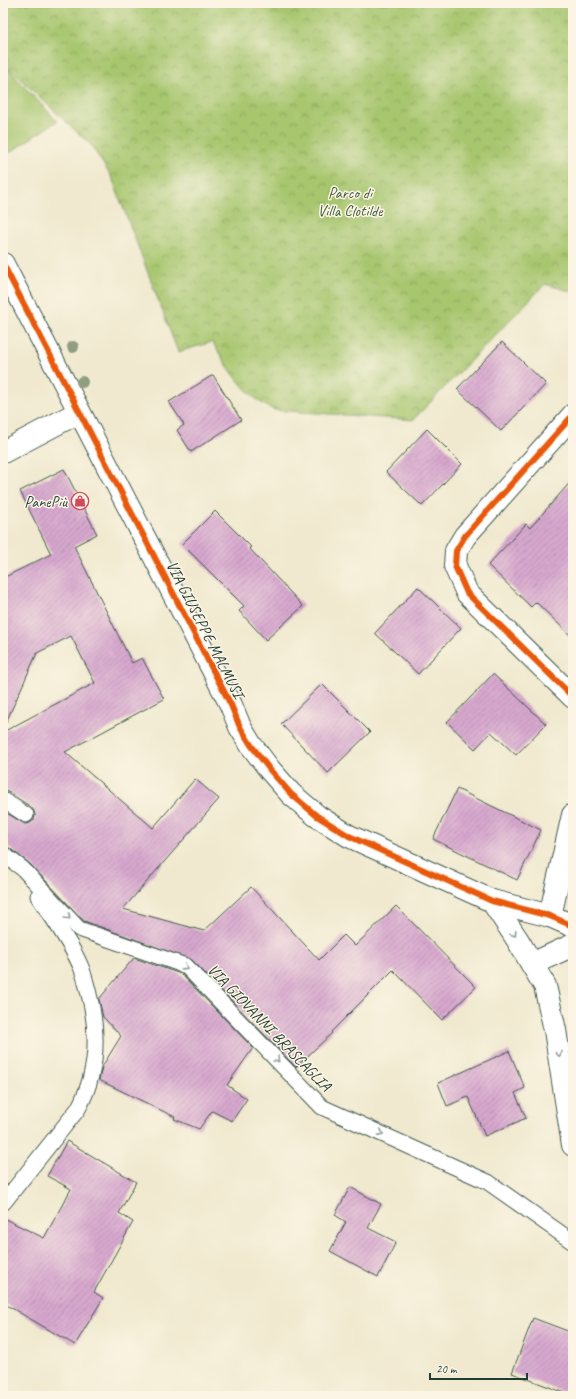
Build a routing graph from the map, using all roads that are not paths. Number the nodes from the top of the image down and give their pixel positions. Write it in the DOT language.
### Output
graph roads {
  1 [pos="3,264"];
  2 [pos="79,412"];
  3 [pos="573,415"];
  4 [pos="3,452"];
  5 [pos="573,697"];
  6 [pos="3,800"];
  7 [pos="26,814"];
  8 [pos="573,815"];
  9 [pos="3,854"];
  10 [pos="31,879"];
  11 [pos="492,901"];
  12 [pos="550,916"];
  13 [pos="573,926"];
  14 [pos="573,945"];
  15 [pos="532,964"];
  16 [pos="573,1145"];
  17 [pos="4,1202"];
  18 [pos="573,1242"];
  1 -- 2 [label="street, VIA GIUSEPPE MALMUSI"];
  2 -- 4 [label="street"];
  2 -- 11 [label="street, VIA GIUSEPPE MALMUSI"];
  3 -- 5 [label="street"];
  6 -- 7 [label="lane"];
  8 -- 12 [label="street"];
  9 -- 10 [label="lane, VIA GIOVANNI BRASCAGLIA"];
  10 -- 17 [label="lane, VIA GIOVANNI BRASCAGLIA"];
  10 -- 18 [label="lane, VIA GIOVANNI BRASCAGLIA, one-way"];
  11 -- 12 [label="street, VIA GIUSEPPE MALMUSI"];
  11 -- 15 [label="street, one-way"];
  12 -- 13 [label="street, VIA GIUSEPPE MALMUSI"];
  14 -- 15 [label="street"];
  15 -- 16 [label="street, one-way"];
}
